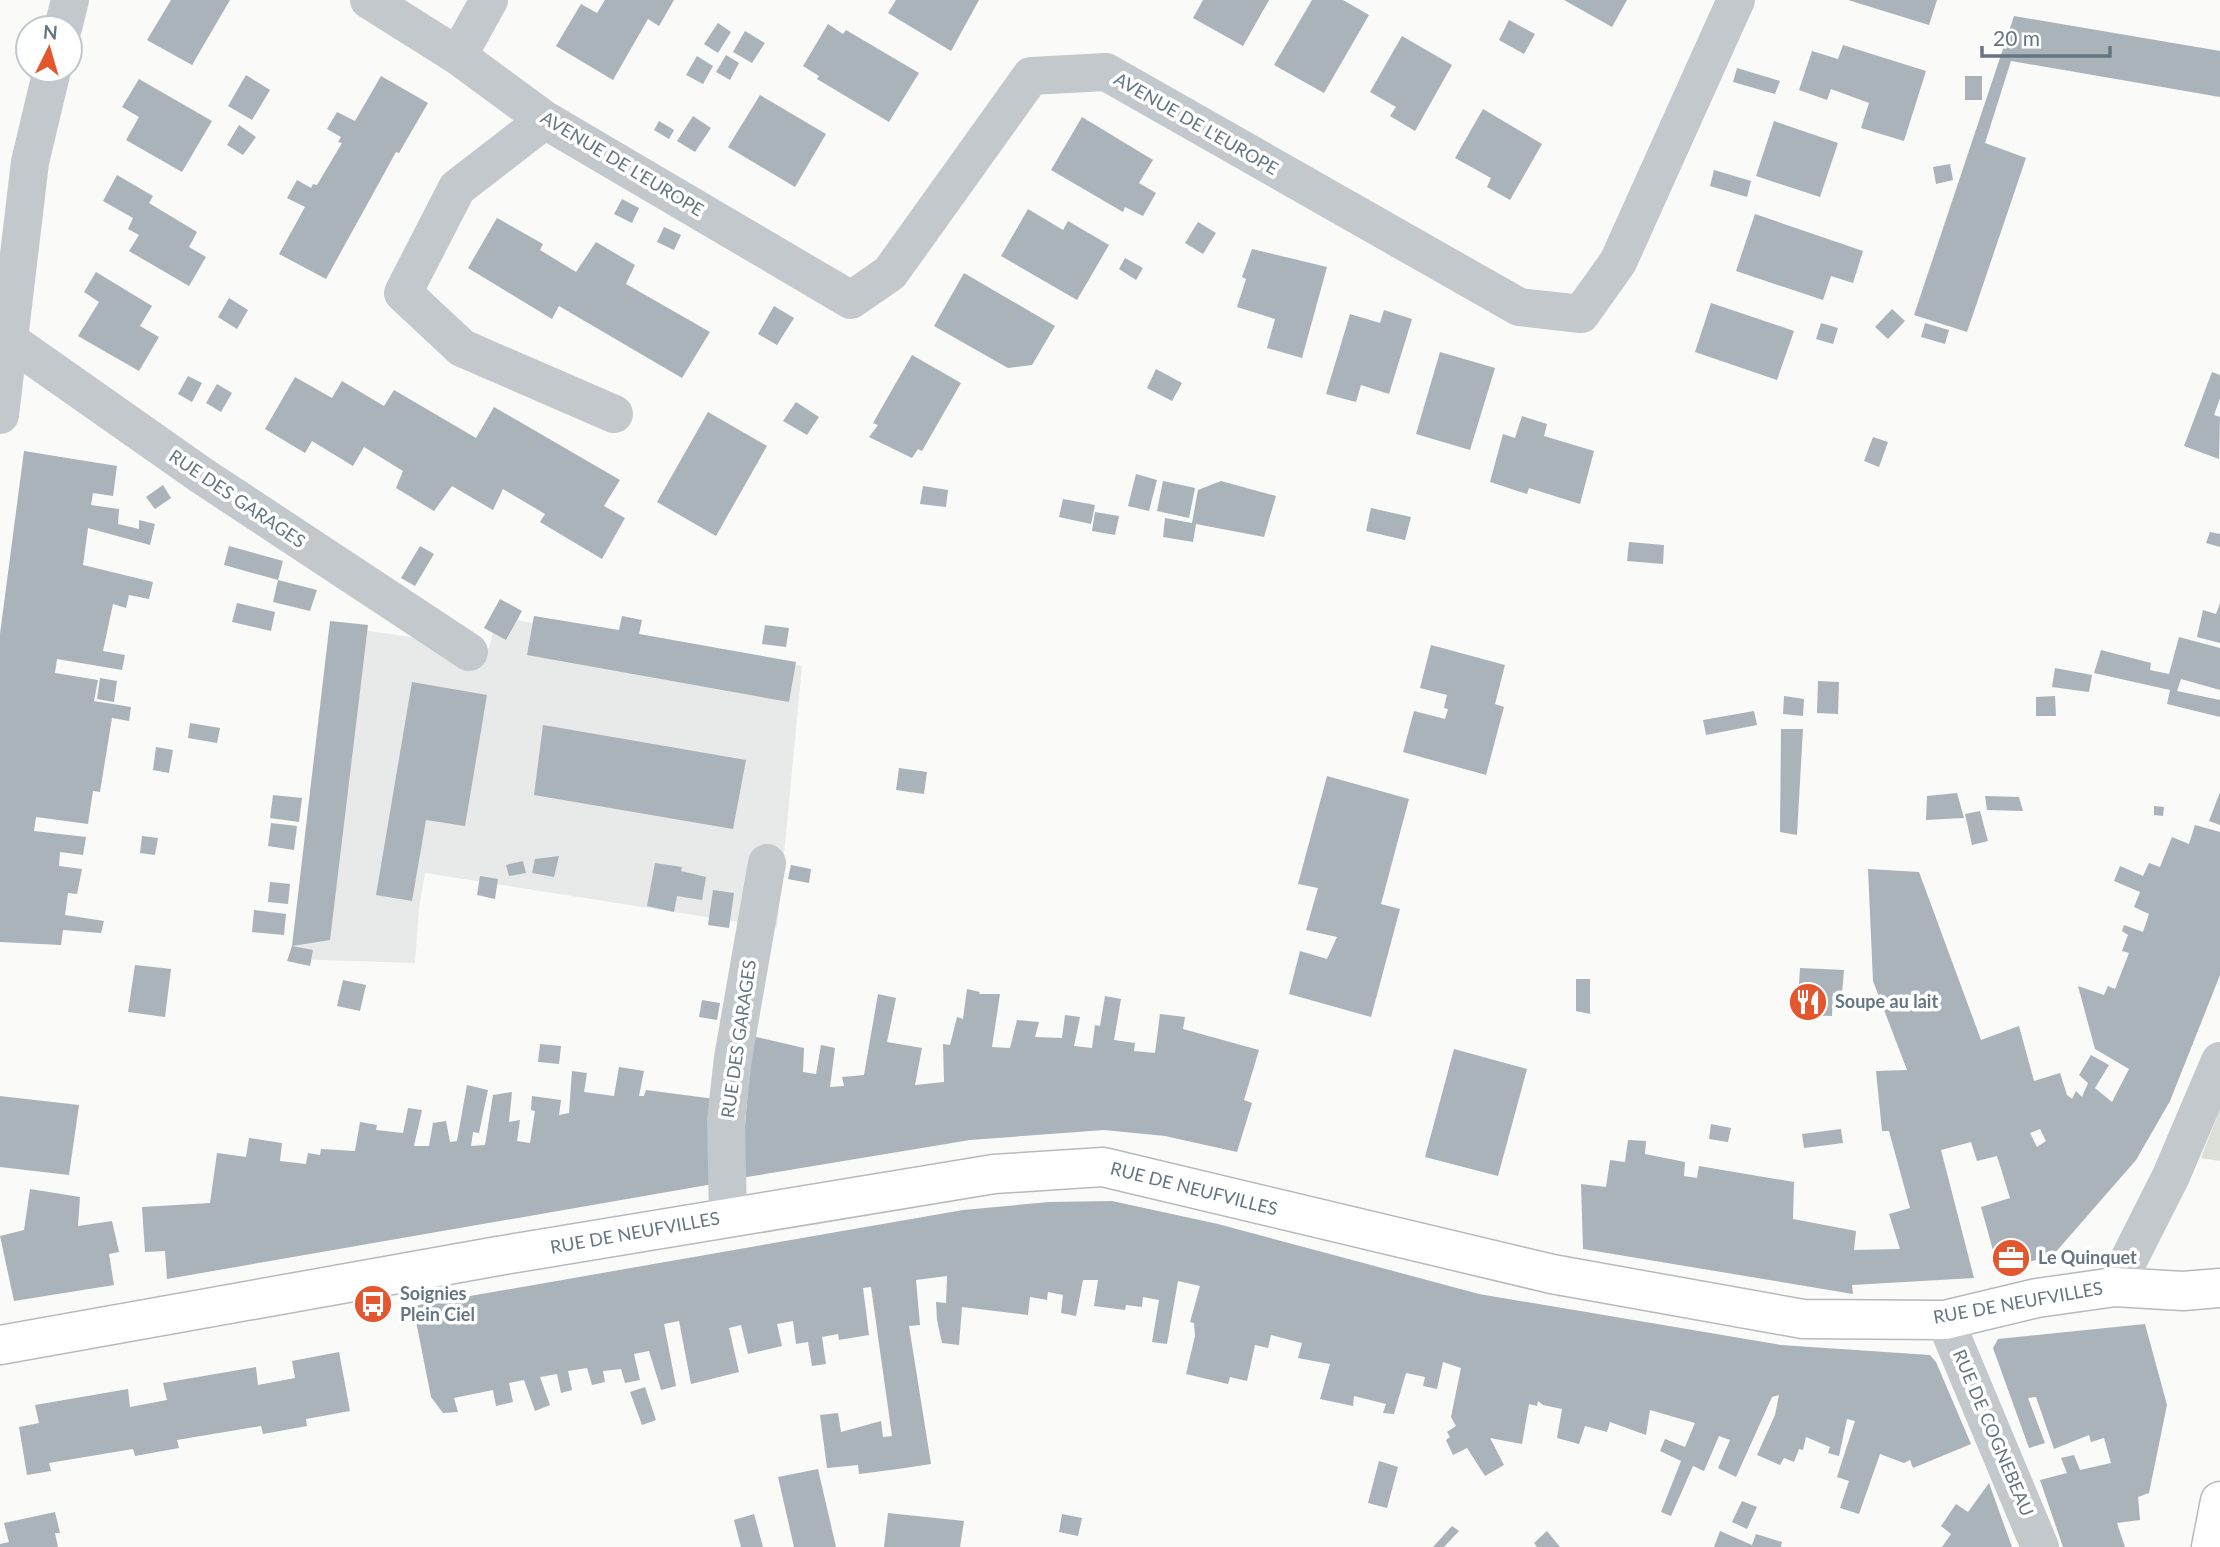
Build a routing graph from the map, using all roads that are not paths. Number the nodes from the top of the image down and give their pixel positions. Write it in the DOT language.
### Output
graph roads {
  1 [pos="369,0"];
  2 [pos="489,0"];
  3 [pos="1736,0"];
  4 [pos="458,56"];
  5 [pos="49,84"];
  6 [pos="545,120"];
  7 [pos="11,241"];
  8 [pos="9,340"];
  9 [pos="614,414"];
  10 [pos="0,415"];
  11 [pos="469,652"];
  12 [pos="767,863"];
  13 [pos="2220,1060"];
  14 [pos="728,1217"];
  15 [pos="2115,1287"];
  16 [pos="2220,1289"];
  17 [pos="1945,1320"];
  18 [pos="0,1345"];
  19 [pos="2220,1502"];
  20 [pos="2040,1547"];
  21 [pos="2211,1547"];
  1 -- 4 [label="street, AVENUE DE L'EUROPE"];
  2 -- 4 [label="street"];
  3 -- 6 [label="street, AVENUE DE L'EUROPE"];
  4 -- 6 [label="street, AVENUE DE L'EUROPE"];
  5 -- 7 [label="street"];
  6 -- 9 [label="street"];
  7 -- 8 [label="street"];
  8 -- 10 [label="street"];
  8 -- 11 [label="street, RUE DES GARAGES"];
  12 -- 14 [label="street, RUE DES GARAGES"];
  13 -- 15 [label="street"];
  14 -- 17 [label="main road, RUE DE NEUFVILLES"];
  14 -- 18 [label="main road, RUE DE NEUFVILLES"];
  15 -- 16 [label="main road, RUE DE NEUFVILLES"];
  15 -- 17 [label="main road, RUE DE NEUFVILLES"];
  17 -- 20 [label="street, RUE DE COGNEBEAU"];
  19 -- 21 [label="main road"];
}
